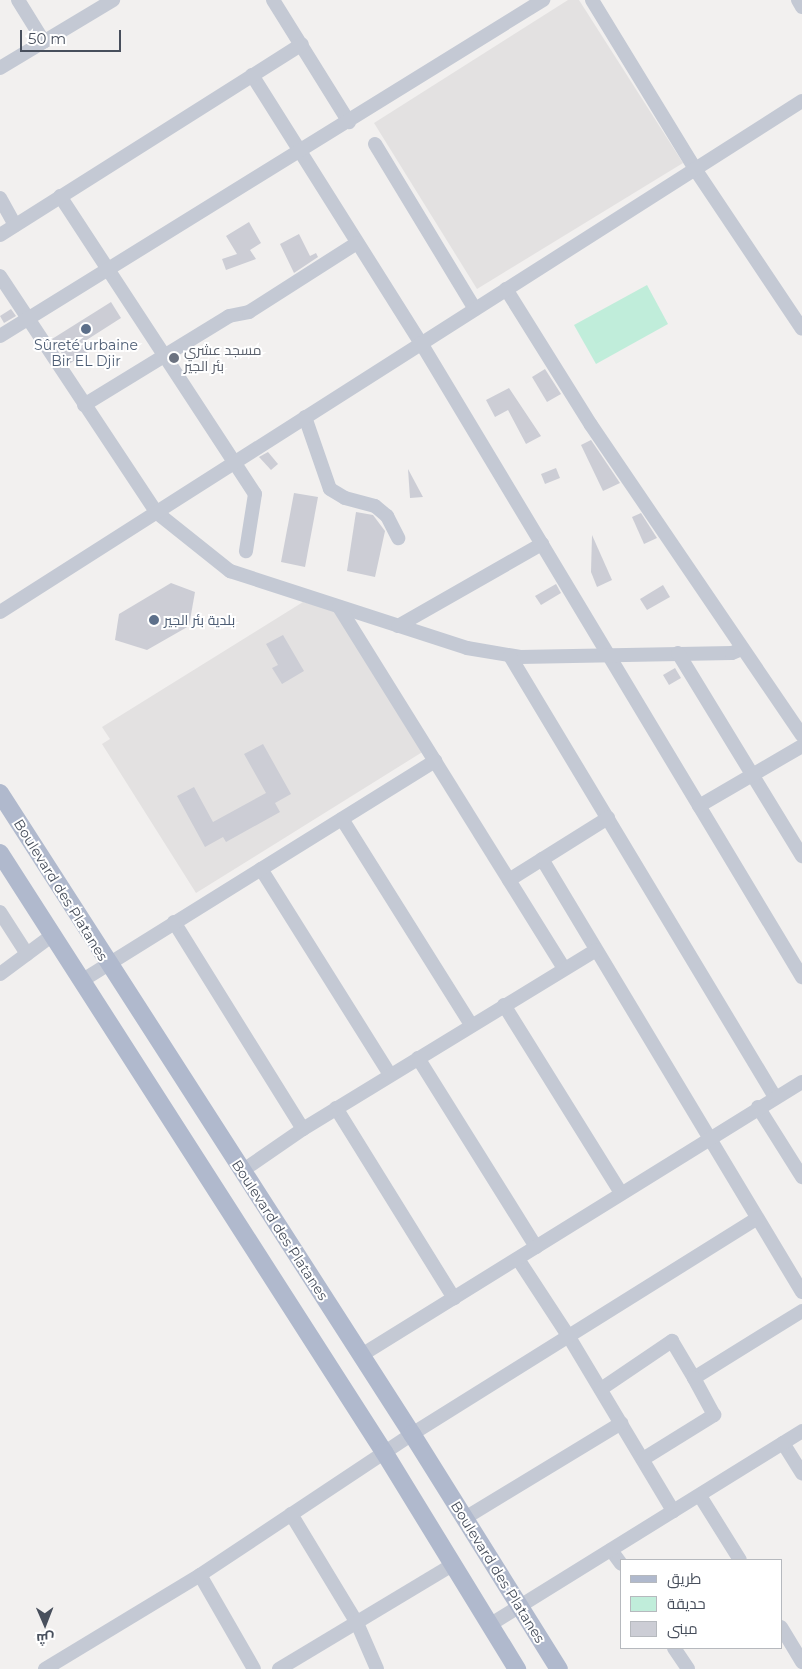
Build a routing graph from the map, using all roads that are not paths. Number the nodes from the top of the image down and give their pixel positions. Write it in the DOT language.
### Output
graph roads {
  1 [pos="18,0"];
  2 [pos="113,0"];
  3 [pos="273,0"];
  4 [pos="543,0"];
  5 [pos="592,0"];
  6 [pos="798,0"];
  7 [pos="802,7"];
  8 [pos="44,42"];
  9 [pos="302,44"];
  10 [pos="0,68"];
  11 [pos="252,75"];
  12 [pos="802,102"];
  13 [pos="349,122"];
  14 [pos="375,144"];
  15 [pos="300,152"];
  16 [pos="695,169"];
  17 [pos="60,196"];
  18 [pos="0,198"];
  19 [pos="15,225"];
  20 [pos="0,235"];
  21 [pos="357,243"];
  22 [pos="110,268"];
  23 [pos="0,276"];
  24 [pos="506,290"];
  25 [pos="475,309"];
  26 [pos="28,317"];
  27 [pos="802,329"];
  28 [pos="0,336"];
  29 [pos="421,344"];
  30 [pos="162,356"];
  31 [pos="84,405"];
  32 [pos="305,417"];
  33 [pos="233,463"];
  34 [pos="156,512"];
  35 [pos="398,538"];
  36 [pos="542,544"];
  37 [pos="246,551"];
  38 [pos="339,608"];
  39 [pos="0,612"];
  40 [pos="398,626"];
  41 [pos="742,649"];
  42 [pos="678,653"];
  43 [pos="609,655"];
  44 [pos="510,656"];
  45 [pos="802,735"];
  46 [pos="802,746"];
  47 [pos="435,761"];
  48 [pos="752,775"];
  49 [pos="0,793"];
  50 [pos="699,806"];
  51 [pos="608,818"];
  52 [pos="342,819"];
  53 [pos="0,853"];
  54 [pos="802,856"];
  55 [pos="542,859"];
  56 [pos="261,869"];
  57 [pos="509,880"];
  58 [pos="0,912"];
  59 [pos="174,922"];
  60 [pos="54,934"];
  61 [pos="596,950"];
  62 [pos="27,954"];
  63 [pos="108,963"];
  64 [pos="564,968"];
  65 [pos="0,974"];
  66 [pos="802,977"];
  67 [pos="83,980"];
  68 [pos="504,1005"];
  69 [pos="471,1025"];
  70 [pos="418,1058"];
  71 [pos="390,1075"];
  72 [pos="802,1082"];
  73 [pos="775,1097"];
  74 [pos="758,1107"];
  75 [pos="336,1108"];
  76 [pos="303,1129"];
  77 [pos="707,1139"];
  78 [pos="242,1171"];
  79 [pos="802,1177"];
  80 [pos="621,1193"];
  81 [pos="756,1219"];
  82 [pos="536,1247"];
  83 [pos="518,1259"];
  84 [pos="802,1292"];
  85 [pos="454,1298"];
  86 [pos="802,1311"];
  87 [pos="569,1337"];
  88 [pos="360,1356"];
  89 [pos="694,1378"];
  90 [pos="601,1389"];
  91 [pos="621,1423"];
  92 [pos="802,1431"];
  93 [pos="412,1434"];
  94 [pos="783,1443"];
  95 [pos="384,1452"];
  96 [pos="642,1459"];
  97 [pos="802,1473"];
  98 [pos="700,1496"];
  99 [pos="673,1511"];
  100 [pos="291,1514"];
  101 [pos="466,1518"];
  102 [pos="611,1550"];
  103 [pos="739,1559"];
  104 [pos="620,1563"];
  105 [pos="454,1564"];
  106 [pos="200,1575"];
  107 [pos="519,1604"];
  108 [pos="357,1623"];
  109 [pos="491,1624"];
  110 [pos="782,1629"];
  111 [pos="675,1649"];
  112 [pos="802,1662"];
  113 [pos="51,1668"];
  114 [pos="254,1669"];
  115 [pos="280,1669"];
  116 [pos="377,1669"];
  117 [pos="516,1669"];
  118 [pos="558,1669"];
  119 [pos="688,1669"];
  1 -- 8 [label="street"];
  2 -- 8 [label="street"];
  3 -- 9 [label="street"];
  4 -- 13 [label="street"];
  5 -- 16 [label="street"];
  6 -- 7 [label="street"];
  8 -- 10 [label="street"];
  9 -- 11 [label="street"];
  9 -- 13 [label="street"];
  11 -- 15 [label="street"];
  11 -- 17 [label="street"];
  12 -- 16 [label="street"];
  13 -- 15 [label="street"];
  14 -- 25 [label="street"];
  15 -- 21 [label="street"];
  15 -- 22 [label="street"];
  16 -- 24 [label="street"];
  16 -- 27 [label="street"];
  17 -- 19 [label="street"];
  17 -- 22 [label="street"];
  18 -- 19 [label="street"];
  19 -- 20 [label="street"];
  21 -- 29 [label="street"];
  21 -- 30 [label="street"];
  22 -- 26 [label="street"];
  22 -- 30 [label="street"];
  23 -- 26 [label="street"];
  24 -- 25 [label="street"];
  24 -- 41 [label="street"];
  25 -- 29 [label="street"];
  26 -- 28 [label="street"];
  26 -- 31 [label="street"];
  29 -- 32 [label="street"];
  29 -- 36 [label="street"];
  30 -- 31 [label="street"];
  30 -- 33 [label="street"];
  31 -- 34 [label="street"];
  32 -- 33 [label="street"];
  32 -- 35 [label="street"];
  33 -- 34 [label="street"];
  33 -- 37 [label="street"];
  34 -- 38 [label="street"];
  34 -- 39 [label="street"];
  36 -- 40 [label="street"];
  36 -- 43 [label="street"];
  38 -- 40 [label="street"];
  38 -- 47 [label="street"];
  40 -- 44 [label="street"];
  41 -- 42 [label="street"];
  41 -- 45 [label="street"];
  42 -- 43 [label="street"];
  42 -- 48 [label="street"];
  43 -- 44 [label="street"];
  43 -- 50 [label="street"];
  44 -- 51 [label="street"];
  46 -- 48 [label="street"];
  47 -- 52 [label="street"];
  47 -- 57 [label="street"];
  48 -- 50 [label="street"];
  48 -- 54 [label="street"];
  49 -- 63 [label="main road, Boulevard des Platanes"];
  50 -- 66 [label="street"];
  51 -- 55 [label="street"];
  51 -- 73 [label="street"];
  52 -- 56 [label="street"];
  52 -- 69 [label="street"];
  53 -- 60 [label="main road"];
  55 -- 57 [label="street"];
  55 -- 61 [label="street"];
  56 -- 59 [label="street"];
  56 -- 71 [label="street"];
  57 -- 64 [label="street"];
  58 -- 62 [label="street"];
  59 -- 63 [label="street"];
  59 -- 76 [label="street"];
  60 -- 62 [label="street"];
  60 -- 67 [label="main road"];
  61 -- 64 [label="street"];
  61 -- 77 [label="street"];
  62 -- 65 [label="street"];
  63 -- 67 [label="street"];
  63 -- 78 [label="main road, Boulevard des Platanes"];
  64 -- 68 [label="street"];
  67 -- 95 [label="main road"];
  68 -- 69 [label="street"];
  68 -- 80 [label="street"];
  69 -- 70 [label="street"];
  70 -- 71 [label="street"];
  70 -- 82 [label="street"];
  71 -- 75 [label="street"];
  72 -- 73 [label="street"];
  73 -- 74 [label="street"];
  74 -- 77 [label="street"];
  74 -- 79 [label="street"];
  75 -- 76 [label="street"];
  75 -- 85 [label="street"];
  76 -- 78 [label="street"];
  77 -- 80 [label="street"];
  77 -- 81 [label="street"];
  78 -- 88 [label="main road, Boulevard des Platanes"];
  80 -- 82 [label="street"];
  81 -- 84 [label="street"];
  81 -- 87 [label="street"];
  82 -- 83 [label="street"];
  83 -- 85 [label="street"];
  83 -- 87 [label="street"];
  85 -- 88 [label="street"];
  86 -- 89 [label="street"];
  87 -- 90 [label="street"];
  87 -- 93 [label="street"];
  88 -- 93 [label="main road, Boulevard des Platanes"];
  89 -- 90 [label="street"];
  89 -- 96 [label="street"];
  90 -- 91 [label="street"];
  91 -- 96 [label="street"];
  91 -- 101 [label="street"];
  92 -- 94 [label="street"];
  93 -- 95 [label="street"];
  93 -- 101 [label="main road, Boulevard des Platanes"];
  94 -- 97 [label="street"];
  94 -- 98 [label="street"];
  95 -- 100 [label="street"];
  95 -- 105 [label="main road"];
  96 -- 99 [label="street"];
  98 -- 99 [label="street"];
  98 -- 103 [label="street"];
  99 -- 102 [label="street"];
  100 -- 106 [label="street"];
  100 -- 108 [label="street"];
  101 -- 107 [label="main road, Boulevard des Platanes"];
  102 -- 104 [label="street"];
  102 -- 107 [label="street"];
  105 -- 108 [label="street"];
  105 -- 109 [label="main road"];
  106 -- 113 [label="street"];
  106 -- 114 [label="street"];
  107 -- 109 [label="street"];
  107 -- 118 [label="main road, Boulevard des Platanes"];
  108 -- 115 [label="street"];
  108 -- 116 [label="street"];
  109 -- 117 [label="main road"];
  110 -- 112 [label="street"];
  111 -- 119 [label="street"];
}
